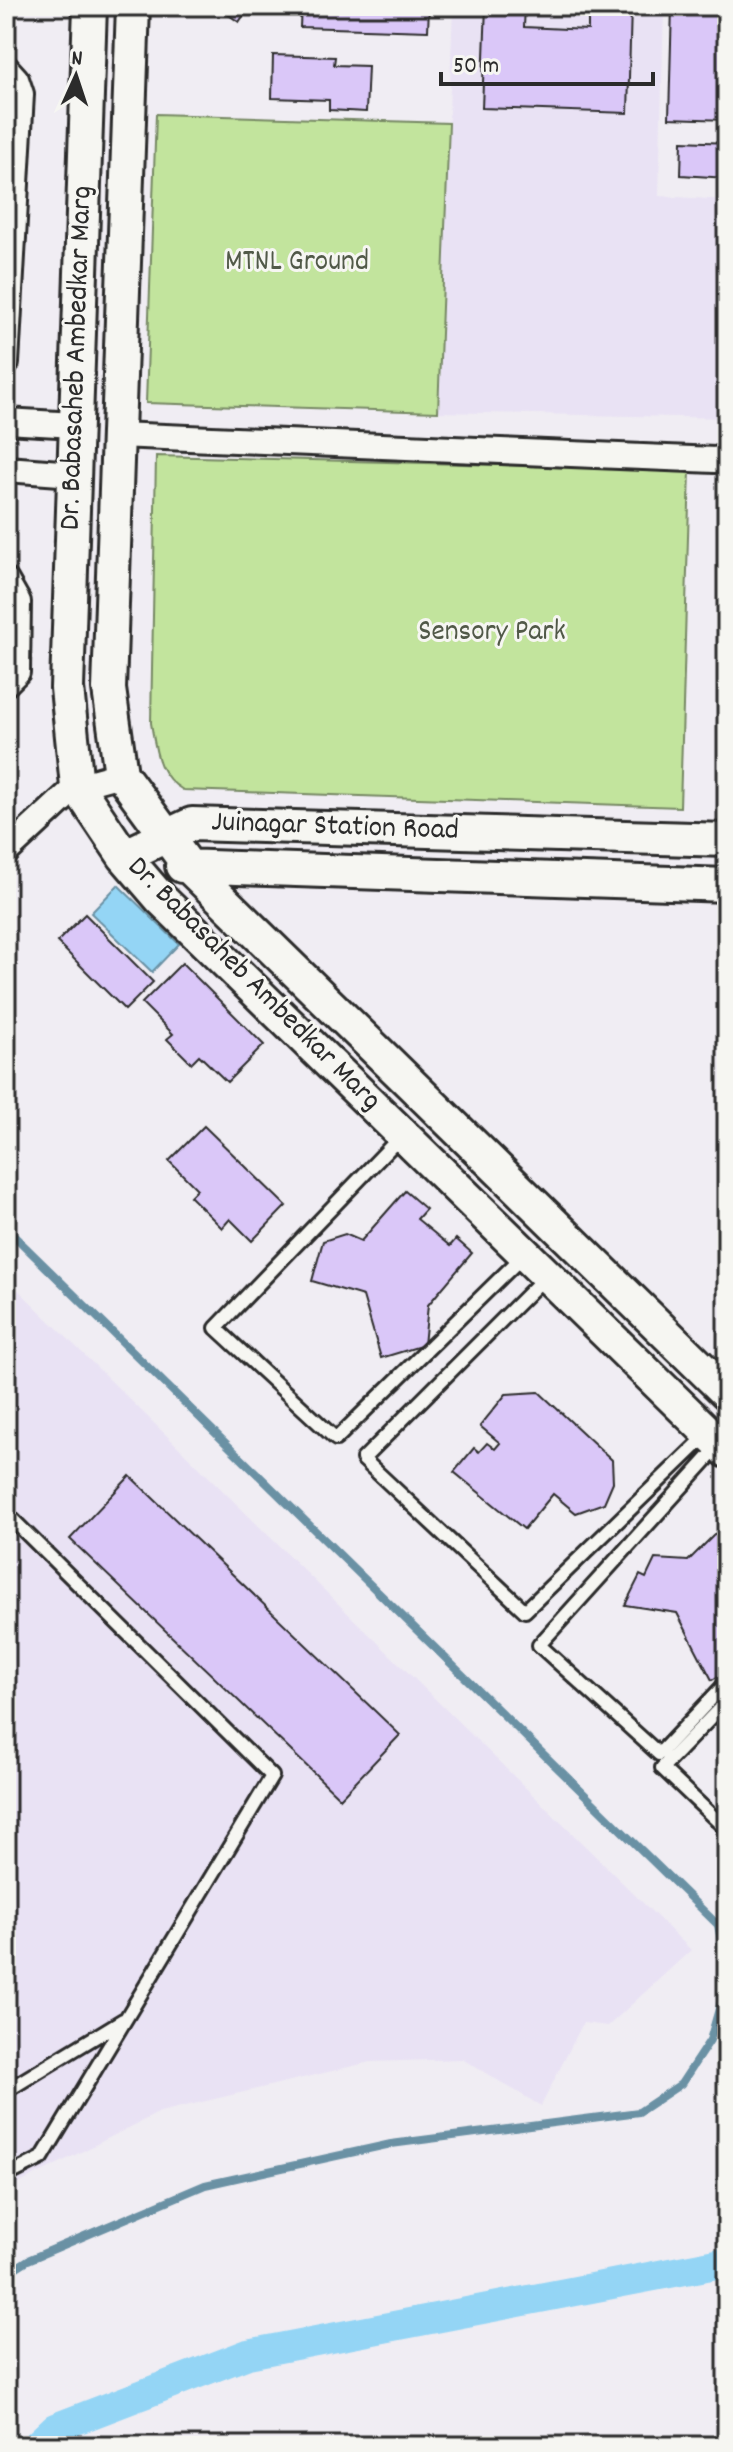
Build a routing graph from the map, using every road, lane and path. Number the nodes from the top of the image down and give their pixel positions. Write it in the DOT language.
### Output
graph roads {
  1 [pos="90,6"];
  2 [pos="133,6"];
  3 [pos="6,68"];
  4 [pos="6,363"];
  5 [pos="6,421"];
  6 [pos="75,425"];
  7 [pos="118,435"];
  8 [pos="727,457"];
  9 [pos="6,469"];
  10 [pos="74,474"];
  11 [pos="6,581"];
  12 [pos="6,683"];
  13 [pos="121,774"];
  14 [pos="77,786"];
  15 [pos="166,836"];
  16 [pos="727,840"];
  17 [pos="6,852"];
  18 [pos="124,856"];
  19 [pos="190,868"];
  20 [pos="727,885"];
  21 [pos="402,1135"];
  22 [pos="535,1266"];
  23 [pos="679,1346"];
  24 [pos="649,1376"];
  25 [pos="727,1393"];
  26 [pos="719,1443"];
  27 [pos="6,1513"];
  28 [pos="727,1682"];
  29 [pos="727,1701"];
  30 [pos="727,1830"];
  31 [pos="126,2019"];
  32 [pos="6,2091"];
  33 [pos="6,2176"];
  1 -- 6 [label="main road, Dr. Babasaheb Ambedkar Marg"];
  2 -- 7 [label="main road, Dr. Babasaheb Ambedkar Marg"];
  3 -- 4 [label="street"];
  5 -- 6 [label="street"];
  6 -- 10 [label="main road, Dr. Babasaheb Ambedkar Marg"];
  7 -- 8 [label="street"];
  7 -- 13 [label="main road, Dr. Babasaheb Ambedkar Marg"];
  9 -- 10 [label="street"];
  10 -- 14 [label="main road, Dr. Babasaheb Ambedkar Marg"];
  11 -- 12 [label="street"];
  13 -- 14 [label="street"];
  13 -- 15 [label="main road, Dr. Babasaheb Ambedkar Marg"];
  14 -- 17 [label="street"];
  14 -- 18 [label="main road, Dr. Babasaheb Ambedkar Marg"];
  15 -- 16 [label="main road, Juinagar Station Road"];
  15 -- 18 [label="main road, Juinagar Station Road"];
  15 -- 19 [label="main road, Dr. Babasaheb Ambedkar Marg"];
  18 -- 19 [label="main road, Juinagar Station Road"];
  18 -- 21 [label="main road, Dr. Babasaheb Ambedkar Marg"];
  19 -- 20 [label="main road, Juinagar Station Road"];
  19 -- 23 [label="main road, Dr. Babasaheb Ambedkar Marg"];
  21 -- 22 [label="main road, Dr. Babasaheb Ambedkar Marg"];
  21 -- 22 [label="lane"];
  22 -- 24 [label="main road, Dr. Babasaheb Ambedkar Marg"];
  22 -- 26 [label="lane"];
  23 -- 24 [label="main road"];
  23 -- 25 [label="main road, Dr. Babasaheb Ambedkar Marg"];
  24 -- 26 [label="main road, Dr. Babasaheb Ambedkar Marg"];
  26 -- 28 [label="lane"];
  27 -- 31 [label="lane"];
  29 -- 30 [label="lane"];
  31 -- 32 [label="lane"];
  31 -- 33 [label="lane"];
}
